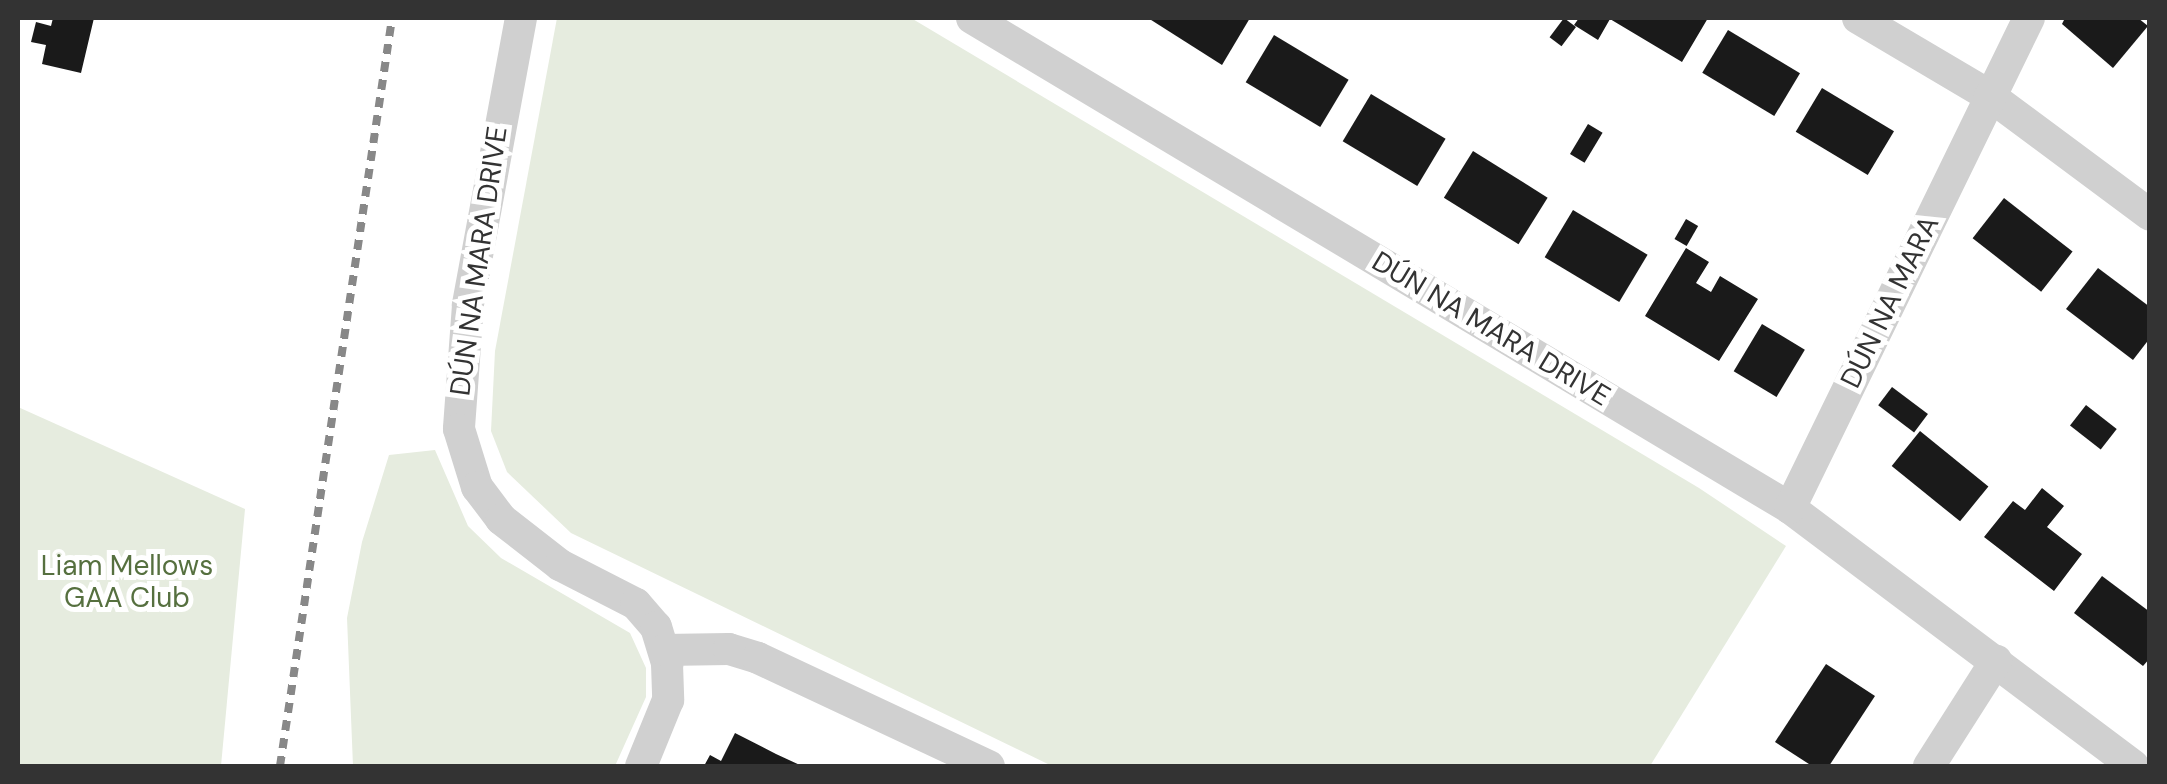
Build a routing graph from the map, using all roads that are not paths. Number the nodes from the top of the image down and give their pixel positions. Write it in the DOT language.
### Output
graph roads {
  1 [pos="521,18"];
  2 [pos="972,18"];
  3 [pos="1858,18"];
  4 [pos="2029,18"];
  5 [pos="1990,96"];
  6 [pos="2150,215"];
  7 [pos="1790,508"];
  8 [pos="664,650"];
  9 [pos="1996,661"];
  10 [pos="641,766"];
  11 [pos="988,766"];
  12 [pos="1929,766"];
  13 [pos="2133,766"];
  1 -- 8 [label="street, DÚN NA MARA DRIVE"];
  2 -- 7 [label="street, DÚN NA MARA DRIVE"];
  3 -- 5 [label="street"];
  4 -- 5 [label="street, DÚN NA MARA"];
  5 -- 6 [label="street"];
  5 -- 7 [label="street, DÚN NA MARA"];
  7 -- 9 [label="street, DÚN NA MARA DRIVE"];
  8 -- 10 [label="street"];
  8 -- 11 [label="street"];
  9 -- 12 [label="street"];
  9 -- 13 [label="street, DÚN NA MARA DRIVE"];
}
